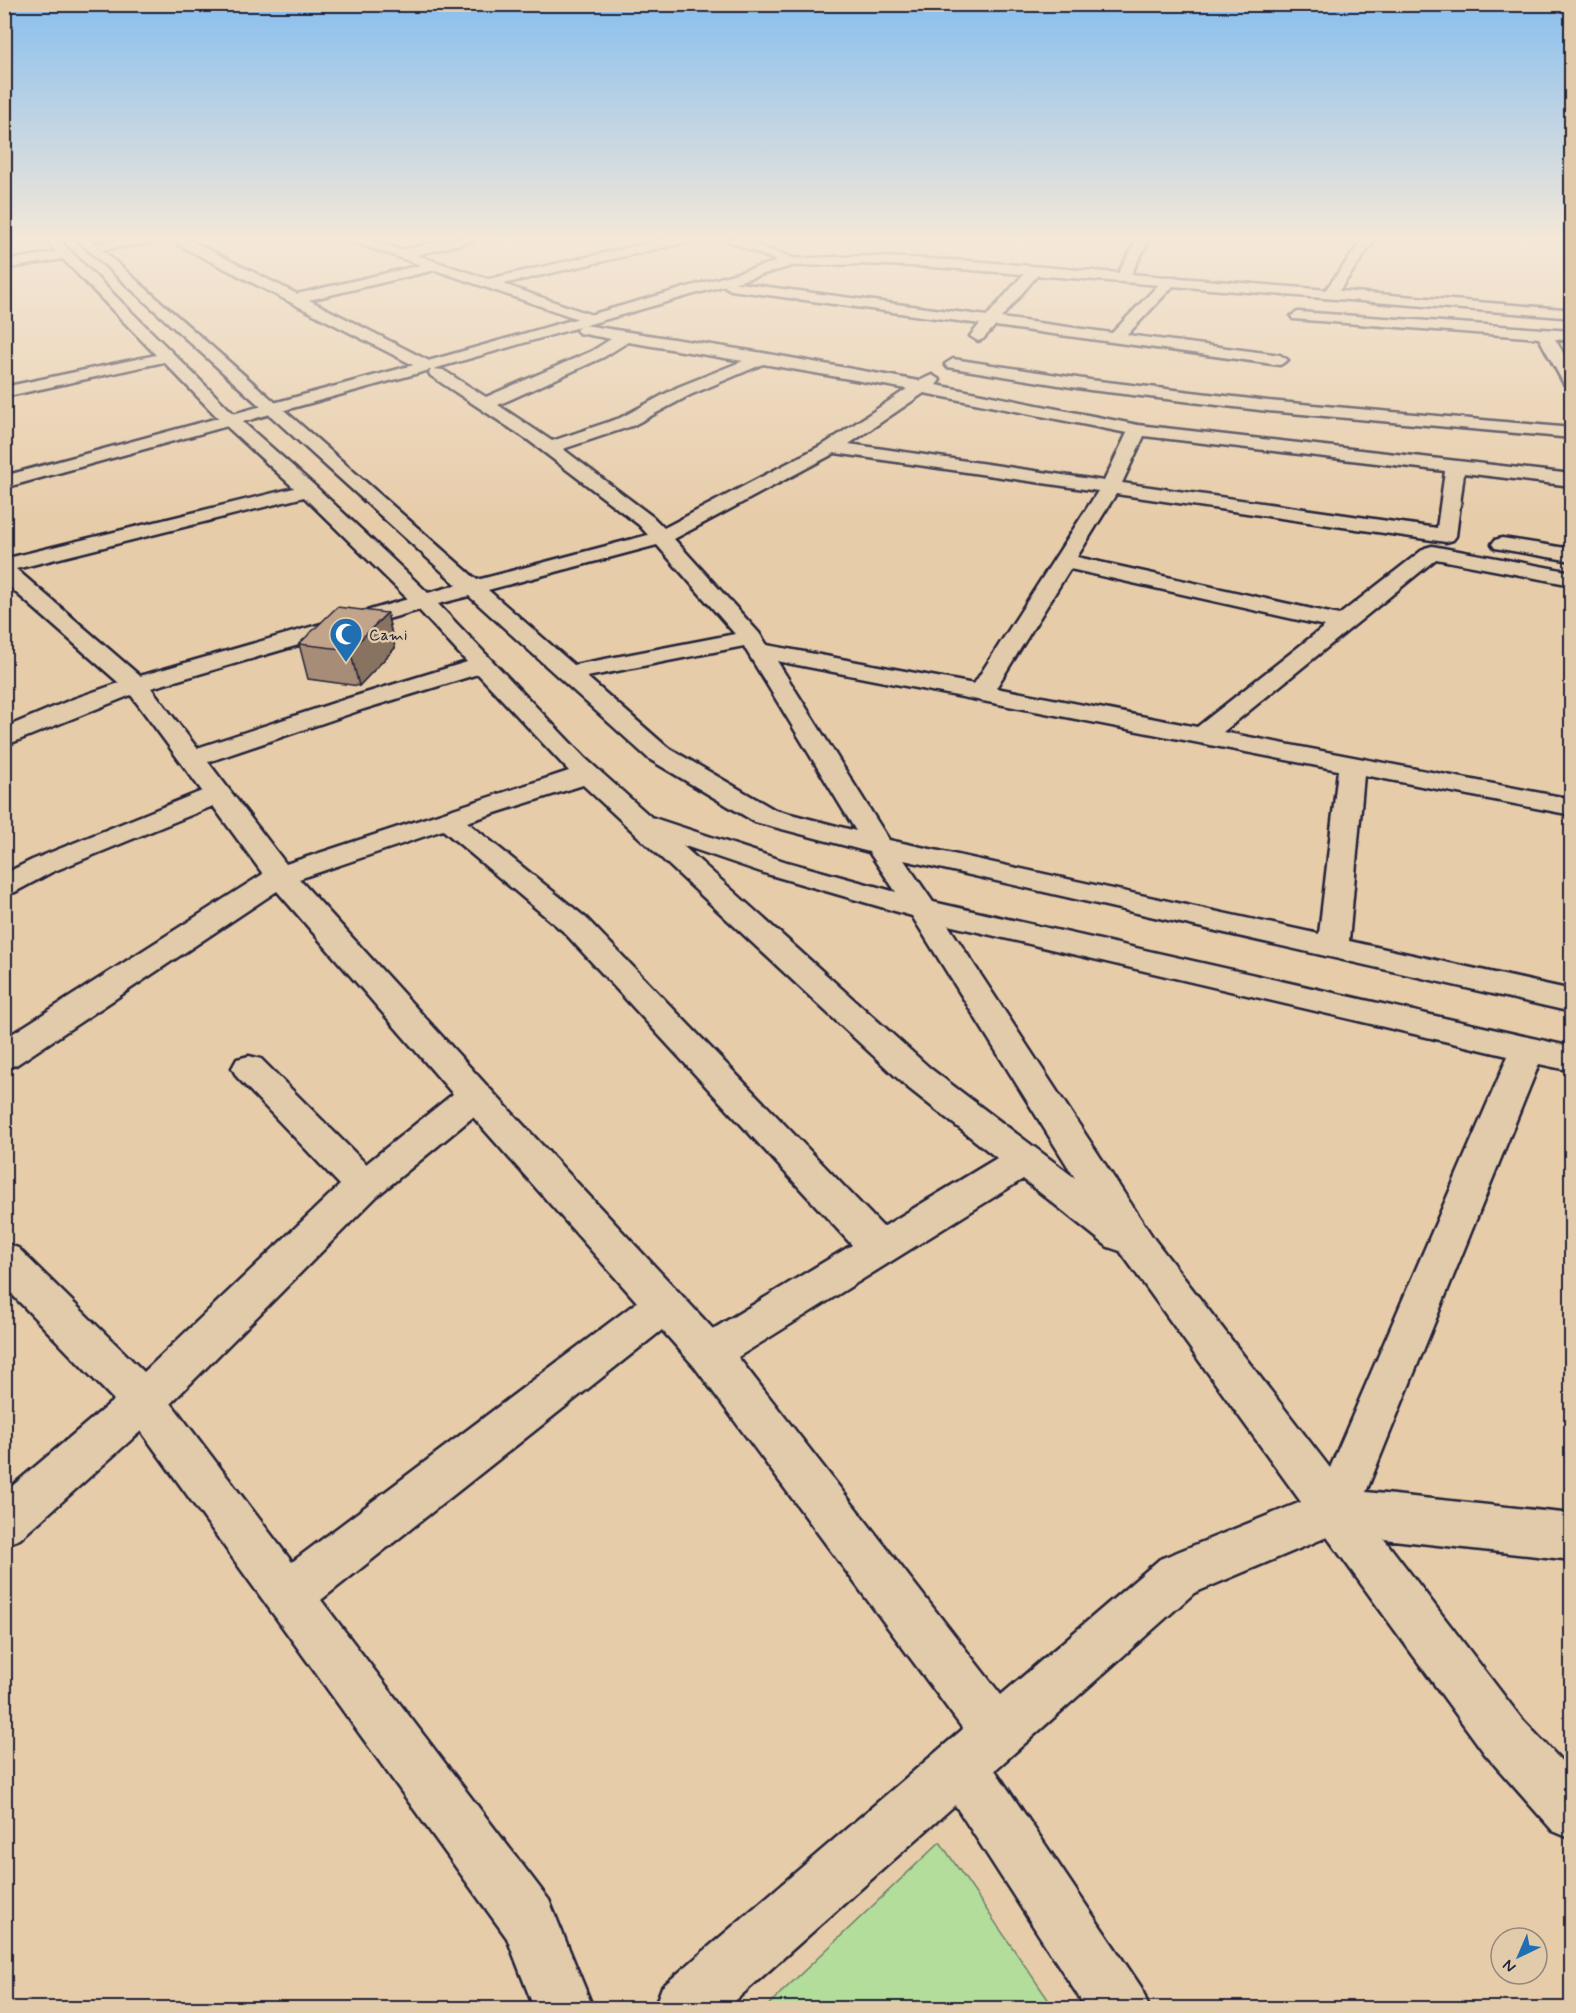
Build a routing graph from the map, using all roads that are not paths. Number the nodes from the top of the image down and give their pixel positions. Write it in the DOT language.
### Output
graph roads {
  1 [pos="146,332"];
  2 [pos="180,332"];
  3 [pos="359,332"];
  4 [pos="558,332"];
  5 [pos="609,332"];
  6 [pos="981,332"];
  7 [pos="1068,332"];
  8 [pos="1121,332"];
  9 [pos="1289,332"];
  10 [pos="1505,332"];
  11 [pos="1545,335"];
  12 [pos="626,336"];
  13 [pos="1572,336"];
  14 [pos="1115,338"];
  15 [pos="167,357"];
  16 [pos="763,358"];
  17 [pos="1280,360"];
  18 [pos="953,363"];
  19 [pos="432,370"];
  20 [pos="1572,384"];
  21 [pos="922,388"];
  22 [pos="4,392"];
  23 [pos="485,404"];
  24 [pos="1268,406"];
  25 [pos="279,412"];
  26 [pos="235,424"];
  27 [pos="1138,430"];
  28 [pos="1572,433"];
  29 [pos="1260,444"];
  30 [pos="831,447"];
  31 [pos="550,448"];
  32 [pos="1455,467"];
  33 [pos="1572,480"];
  34 [pos="4,483"];
  35 [pos="1110,488"];
  36 [pos="308,490"];
  37 [pos="4,494"];
  38 [pos="661,538"];
  39 [pos="1439,544"];
  40 [pos="1572,555"];
  41 [pos="1064,561"];
  42 [pos="8,577"];
  43 [pos="1572,579"];
  44 [pos="474,587"];
  45 [pos="424,603"];
  46 [pos="1342,623"];
  47 [pos="755,644"];
  48 [pos="483,665"];
  49 [pos="570,673"];
  50 [pos="136,685"];
  51 [pos="981,692"];
  52 [pos="1203,735"];
  53 [pos="4,738"];
  54 [pos="192,759"];
  55 [pos="1352,764"];
  56 [pos="588,774"];
  57 [pos="218,794"];
  58 [pos="1572,807"];
  59 [pos="447,819"];
  60 [pos="638,820"];
  61 [pos="879,846"];
  62 [pos="280,876"];
  63 [pos="4,886"];
  64 [pos="923,909"];
  65 [pos="1333,949"];
  66 [pos="1572,1001"];
  67 [pos="1528,1049"];
  68 [pos="4,1056"];
  69 [pos="1572,1059"];
  70 [pos="249,1068"];
  71 [pos="474,1096"];
  72 [pos="1024,1160"];
  73 [pos="364,1186"];
  74 [pos="880,1249"];
  75 [pos="1140,1250"];
  76 [pos="4,1259"];
  77 [pos="665,1304"];
  78 [pos="709,1353"];
  79 [pos="144,1401"];
  80 [pos="1335,1511"];
  81 [pos="4,1523"];
  82 [pos="1572,1537"];
  83 [pos="288,1596"];
  84 [pos="979,1750"];
  85 [pos="1572,1812"];
  86 [pos="562,2008"];
  87 [pos="683,2008"];
  88 [pos="1120,2008"];
  1 -- 15 [label="street"];
  2 -- 25 [label="street"];
  3 -- 19 [label="street"];
  4 -- 19 [label="street"];
  5 -- 12 [label="street"];
  6 -- 18 [label="street"];
  7 -- 14 [label="street"];
  8 -- 14 [label="street"];
  9 -- 17 [label="street"];
  10 -- 11 [label="street"];
  11 -- 13 [label="street"];
  11 -- 20 [label="street"];
  12 -- 16 [label="street"];
  12 -- 23 [label="street"];
  14 -- 17 [label="street"];
  15 -- 22 [label="street"];
  15 -- 26 [label="street"];
  16 -- 21 [label="street"];
  16 -- 31 [label="street"];
  17 -- 24 [label="street"];
  18 -- 21 [label="street"];
  18 -- 24 [label="street"];
  19 -- 23 [label="street"];
  19 -- 25 [label="street"];
  21 -- 27 [label="street"];
  21 -- 30 [label="street"];
  23 -- 31 [label="street"];
  24 -- 28 [label="street"];
  24 -- 29 [label="street"];
  25 -- 26 [label="street"];
  25 -- 44 [label="street"];
  26 -- 34 [label="street"];
  26 -- 36 [label="street"];
  26 -- 37 [label="street"];
  27 -- 29 [label="street"];
  27 -- 35 [label="street"];
  29 -- 32 [label="street"];
  30 -- 35 [label="street"];
  30 -- 38 [label="street"];
  31 -- 38 [label="street"];
  32 -- 33 [label="street"];
  32 -- 39 [label="street"];
  35 -- 39 [label="street"];
  35 -- 41 [label="street"];
  36 -- 42 [label="street"];
  36 -- 45 [label="street"];
  38 -- 44 [label="street"];
  38 -- 47 [label="street"];
  39 -- 40 [label="street"];
  39 -- 43 [label="street"];
  39 -- 46 [label="street"];
  41 -- 46 [label="street"];
  41 -- 51 [label="street"];
  42 -- 50 [label="street"];
  44 -- 45 [label="street"];
  44 -- 49 [label="street"];
  45 -- 48 [label="street"];
  45 -- 50 [label="street"];
  46 -- 52 [label="street"];
  47 -- 49 [label="street"];
  47 -- 51 [label="street"];
  47 -- 61 [label="street"];
  48 -- 54 [label="street"];
  48 -- 56 [label="street"];
  49 -- 61 [label="street"];
  50 -- 53 [label="street"];
  50 -- 54 [label="street"];
  51 -- 52 [label="street"];
  52 -- 55 [label="street"];
  54 -- 57 [label="street"];
  55 -- 58 [label="street"];
  55 -- 65 [label="street"];
  56 -- 59 [label="street"];
  56 -- 60 [label="street"];
  57 -- 62 [label="street"];
  57 -- 63 [label="street"];
  59 -- 62 [label="street"];
  59 -- 74 [label="street"];
  60 -- 64 [label="street"];
  60 -- 72 [label="street"];
  61 -- 64 [label="street"];
  61 -- 65 [label="street"];
  62 -- 68 [label="street"];
  62 -- 71 [label="street"];
  64 -- 67 [label="street"];
  64 -- 75 [label="street"];
  65 -- 66 [label="street"];
  67 -- 69 [label="street"];
  67 -- 80 [label="street"];
  70 -- 73 [label="street"];
  71 -- 73 [label="street"];
  71 -- 77 [label="street"];
  72 -- 74 [label="street"];
  72 -- 75 [label="street"];
  73 -- 79 [label="street"];
  74 -- 78 [label="street"];
  75 -- 80 [label="street"];
  76 -- 79 [label="street"];
  77 -- 78 [label="street"];
  77 -- 83 [label="street"];
  78 -- 84 [label="street"];
  79 -- 81 [label="street"];
  79 -- 83 [label="street"];
  80 -- 82 [label="street"];
  80 -- 84 [label="street"];
  80 -- 85 [label="street"];
  83 -- 86 [label="street"];
  84 -- 87 [label="street"];
  84 -- 88 [label="street"];
}
